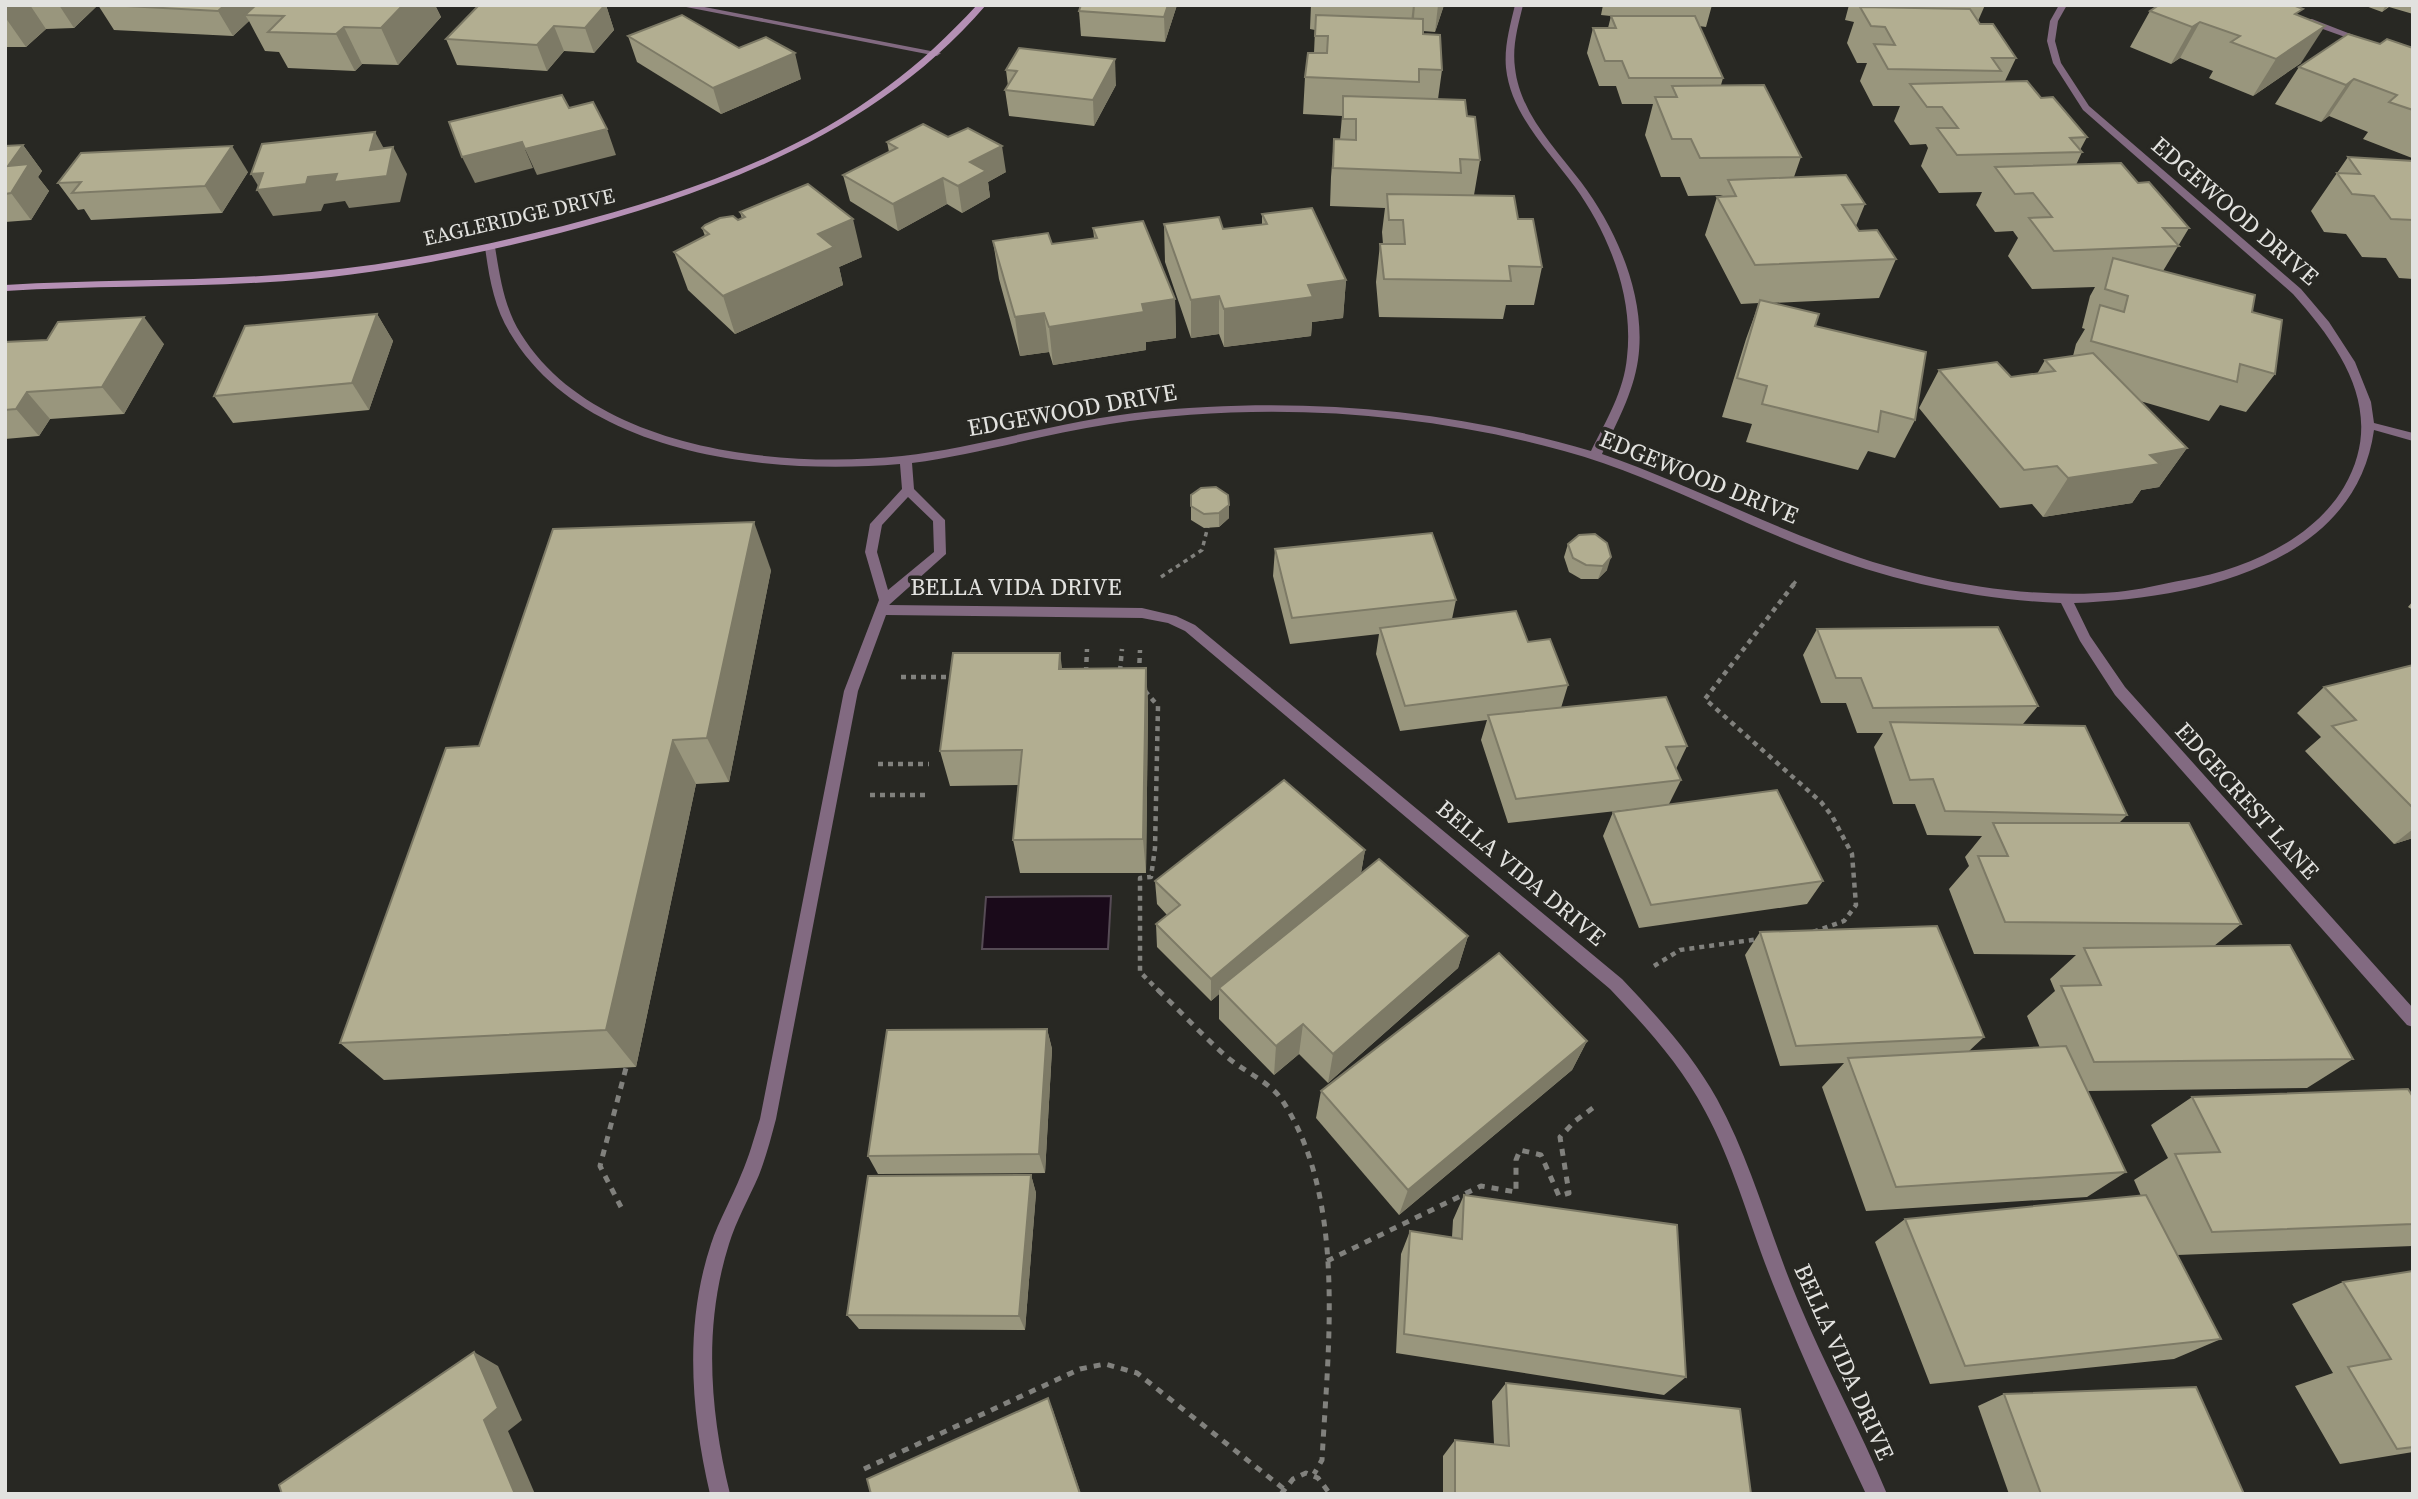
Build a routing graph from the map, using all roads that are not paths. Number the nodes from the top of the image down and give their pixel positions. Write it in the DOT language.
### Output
graph roads {
  1 [pos="680,5"];
  2 [pos="982,5"];
  3 [pos="1519,5"];
  4 [pos="2063,5"];
  5 [pos="2302,18"];
  6 [pos="2376,45"];
  7 [pos="937,53"];
  8 [pos="490,247"];
  9 [pos="5,288"];
  10 [pos="2369,425"];
  11 [pos="2413,437"];
  12 [pos="1595,456"];
  13 [pos="906,460"];
  14 [pos="908,490"];
  15 [pos="2066,599"];
  16 [pos="883,605"];
  17 [pos="2413,1020"];
  18 [pos="720,1494"];
  19 [pos="1877,1494"];
  1 -- 7 [label="street"];
  2 -- 7 [label="main road, EAGLERIDGE DRIVE"];
  3 -- 12 [label="street"];
  4 -- 10 [label="street, EDGEWOOD DRIVE"];
  5 -- 6 [label="street"];
  7 -- 8 [label="main road, EAGLERIDGE DRIVE"];
  8 -- 9 [label="main road, EAGLERIDGE DRIVE"];
  8 -- 13 [label="street, EDGEWOOD DRIVE"];
  10 -- 11 [label="street"];
  10 -- 15 [label="street, EDGEWOOD DRIVE"];
  12 -- 13 [label="street, EDGEWOOD DRIVE"];
  12 -- 15 [label="street, EDGEWOOD DRIVE"];
  13 -- 14 [label="street"];
  14 -- 16 [label="street, BELLA VIDA DRIVE"];
  14 -- 16 [label="street, BELLA VIDA DRIVE"];
  15 -- 17 [label="street, EDGECREST LANE"];
  16 -- 18 [label="street, BELLA VIDA DRIVE"];
  16 -- 19 [label="street, BELLA VIDA DRIVE"];
}
